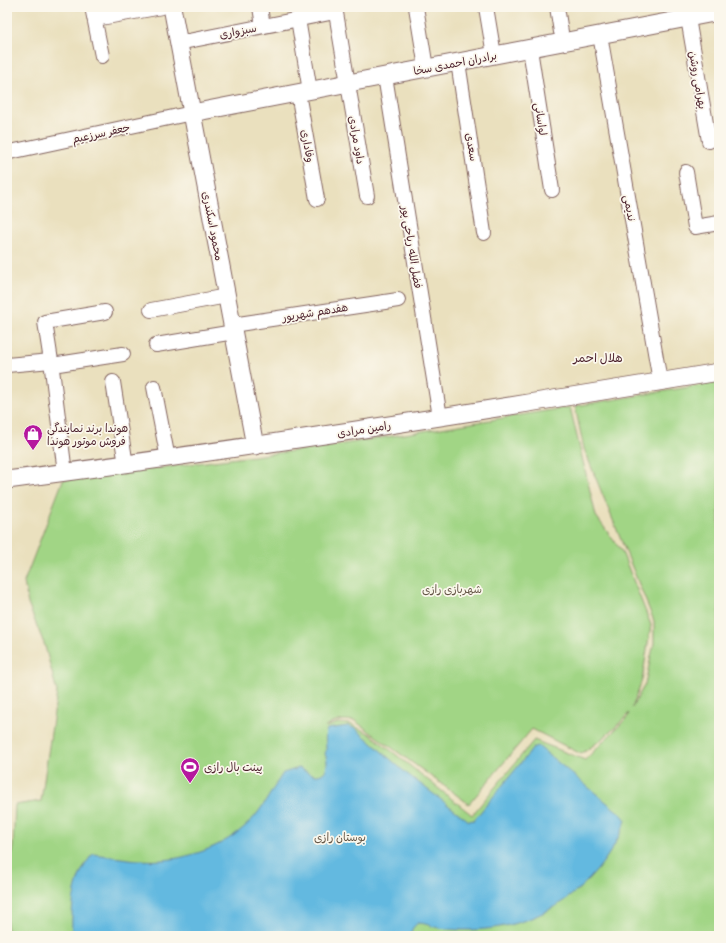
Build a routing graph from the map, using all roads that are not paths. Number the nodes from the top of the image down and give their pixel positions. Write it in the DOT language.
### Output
graph roads {
  1 [pos="162,7"];
  2 [pos="172,7"];
  3 [pos="260,7"];
  4 [pos="416,7"];
  5 [pos="486,7"];
  6 [pos="557,7"];
  7 [pos="335,9"];
  8 [pos="719,12"];
  9 [pos="94,13"];
  10 [pos="688,18"];
  11 [pos="298,19"];
  12 [pos="263,26"];
  13 [pos="561,32"];
  14 [pos="600,35"];
  15 [pos="178,44"];
  16 [pos="530,49"];
  17 [pos="494,55"];
  18 [pos="102,56"];
  19 [pos="458,62"];
  20 [pos="426,68"];
  21 [pos="385,76"];
  22 [pos="348,83"];
  23 [pos="304,92"];
  24 [pos="192,113"];
  25 [pos="709,141"];
  26 [pos="10,152"];
  27 [pos="686,172"];
  28 [pos="552,190"];
  29 [pos="367,196"];
  30 [pos="317,199"];
  31 [pos="719,223"];
  32 [pos="484,232"];
  33 [pos="227,296"];
  34 [pos="398,300"];
  35 [pos="151,310"];
  36 [pos="105,312"];
  37 [pos="233,329"];
  38 [pos="156,345"];
  39 [pos="123,354"];
  40 [pos="51,363"];
  41 [pos="7,365"];
  42 [pos="719,372"];
  43 [pos="660,381"];
  44 [pos="113,382"];
  45 [pos="154,387"];
  46 [pos="440,417"];
  47 [pos="255,446"];
  48 [pos="168,459"];
  49 [pos="126,464"];
  50 [pos="65,473"];
  51 [pos="7,480"];
  1 -- 9 [label="street"];
  2 -- 15 [label="street, محمود اسکندری"];
  3 -- 12 [label="street"];
  4 -- 20 [label="street"];
  5 -- 17 [label="street"];
  6 -- 13 [label="street"];
  7 -- 11 [label="street, سبزواری"];
  7 -- 22 [label="street, داود مرادی"];
  8 -- 10 [label="street, برادران احمدی سخا"];
  9 -- 18 [label="street"];
  10 -- 14 [label="street, برادران احمدی سخا"];
  10 -- 25 [label="street, بهرامی روشن"];
  11 -- 12 [label="street, سبزواری"];
  11 -- 23 [label="street"];
  12 -- 15 [label="street, سبزواری"];
  14 -- 16 [label="street, برادران احمدی سخا"];
  14 -- 43 [label="street, ندیمی"];
  15 -- 24 [label="street, محمود اسکندری"];
  16 -- 17 [label="street, برادران احمدی سخا"];
  16 -- 28 [label="street, لواسانی"];
  17 -- 19 [label="street, برادران احمدی سخا"];
  19 -- 20 [label="street, برادران احمدی سخا"];
  19 -- 32 [label="street, سعدی"];
  20 -- 21 [label="street, برادران احمدی سخا"];
  21 -- 22 [label="street, برادران احمدی سخا"];
  21 -- 46 [label="street, فضل الله ریاحی پور"];
  22 -- 23 [label="street, برادران احمدی سخا"];
  22 -- 29 [label="street, داود مرادی"];
  23 -- 24 [label="street, برادران احمدی سخا"];
  23 -- 30 [label="street, وفاداری"];
  24 -- 26 [label="street, جعفر سرزعیم"];
  24 -- 33 [label="street, محمود اسکندری"];
  27 -- 31 [label="street"];
  33 -- 35 [label="street"];
  33 -- 37 [label="street, محمود اسکندری"];
  34 -- 37 [label="street, هفدهم شهریور"];
  36 -- 40 [label="street"];
  37 -- 38 [label="street, هفدهم شهریور"];
  37 -- 47 [label="street, محمود اسکندری"];
  39 -- 40 [label="street"];
  40 -- 41 [label="street"];
  40 -- 50 [label="street"];
  42 -- 43 [label="street, رامین مرادی"];
  43 -- 46 [label="street, رامین مرادی"];
  44 -- 49 [label="street"];
  45 -- 48 [label="street"];
  46 -- 47 [label="street, رامین مرادی"];
  47 -- 48 [label="street, رامین مرادی"];
  48 -- 49 [label="street, رامین مرادی"];
  49 -- 50 [label="street, رامین مرادی"];
  50 -- 51 [label="street, رامین مرادی"];
}
